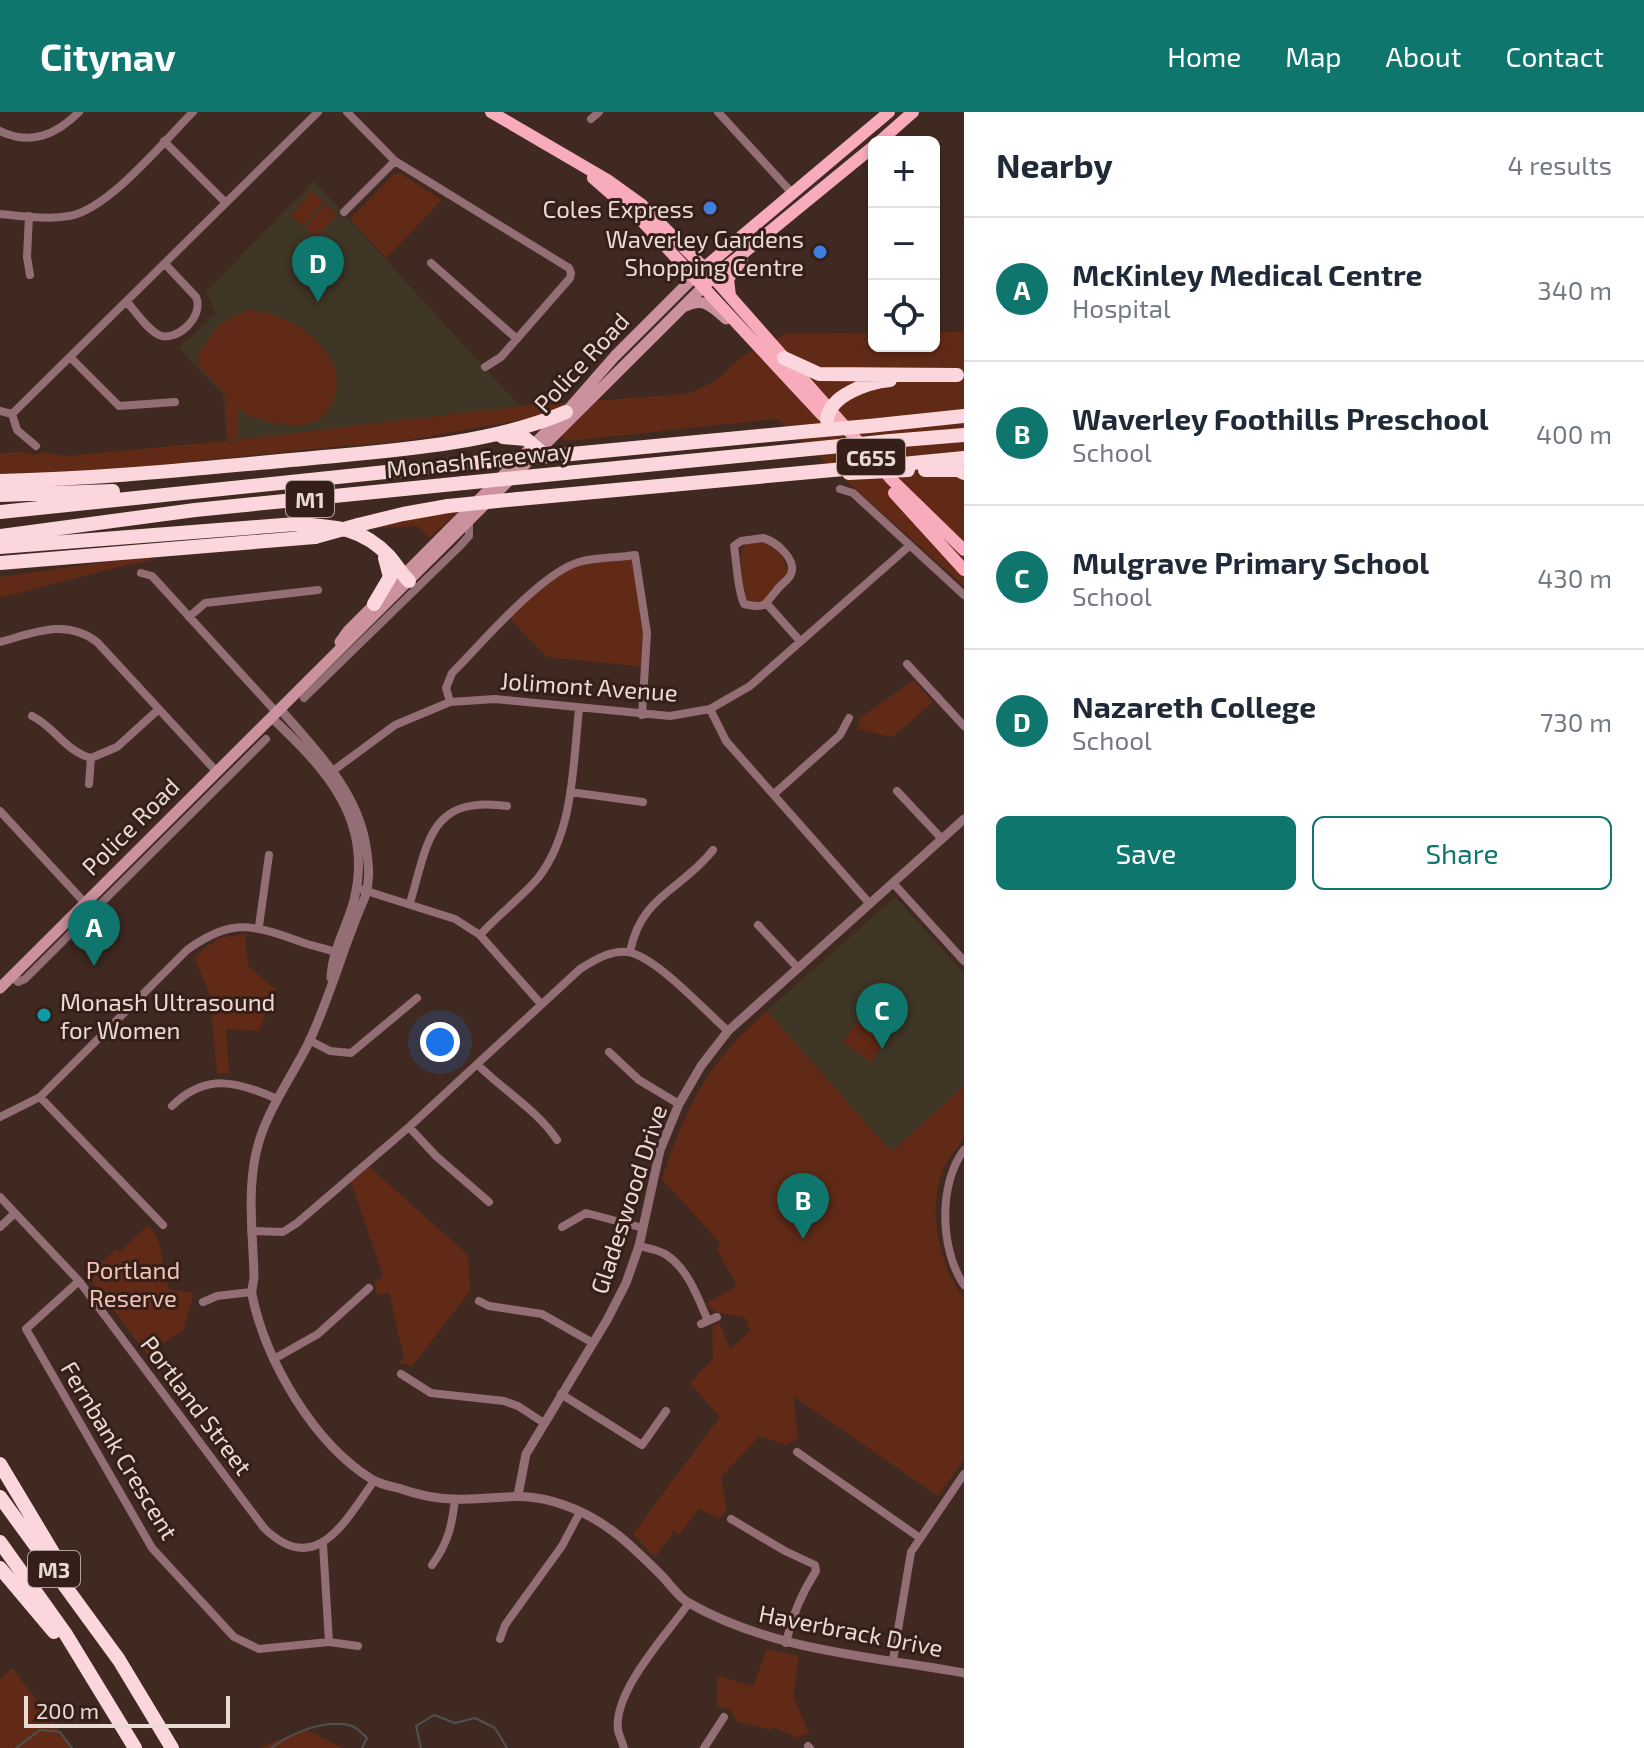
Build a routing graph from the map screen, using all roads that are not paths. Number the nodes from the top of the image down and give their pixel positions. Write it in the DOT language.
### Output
graph roads {
  1 [pos="79,112"];
  2 [pos="193,112"];
  3 [pos="318,112"];
  4 [pos="347,112"];
  5 [pos="491,112"];
  6 [pos="718,112"];
  7 [pos="889,112"];
  8 [pos="913,112"];
  9 [pos="0,131"];
  10 [pos="886,136"];
  11 [pos="164,141"];
  12 [pos="868,151"];
  13 [pos="395,161"];
  14 [pos="579,165"];
  15 [pos="793,194"];
  16 [pos="226,203"];
  17 [pos="344,212"];
  18 [pos="0,214"];
  19 [pos="29,216"];
  20 [pos="785,218"];
  21 [pos="431,263"];
  22 [pos="165,264"];
  23 [pos="708,272"];
  24 [pos="30,275"];
  25 [pos="693,278"];
  26 [pos="703,287"];
  27 [pos="730,297"];
  28 [pos="127,302"];
  29 [pos="681,309"];
  30 [pos="743,330"];
  31 [pos="517,339"];
  32 [pos="637,352"];
  33 [pos="615,356"];
  34 [pos="71,358"];
  35 [pos="784,358"];
  36 [pos="485,367"];
  37 [pos="960,375"];
  38 [pos="175,402"];
  39 [pos="0,411"];
  40 [pos="566,412"];
  41 [pos="12,414"];
  42 [pos="828,415"];
  43 [pos="964,416"];
  44 [pos="964,435"];
  45 [pos="483,437"];
  46 [pos="36,446"];
  47 [pos="536,448"];
  48 [pos="964,458"];
  49 [pos="905,467"];
  50 [pos="964,473"];
  51 [pos="0,481"];
  52 [pos="226,488"];
  53 [pos="840,489"];
  54 [pos="0,495"];
  55 [pos="0,512"];
  56 [pos="469,521"];
  57 [pos="0,536"];
  58 [pos="377,544"];
  59 [pos="0,547"];
  60 [pos="908,547"];
  61 [pos="964,550"];
  62 [pos="0,563"];
  63 [pos="964,570"];
  64 [pos="141,573"];
  65 [pos="406,578"];
  66 [pos="318,590"];
  67 [pos="964,595"];
  68 [pos="374,604"];
  69 [pos="767,604"];
  70 [pos="189,617"];
  71 [pos="800,641"];
  72 [pos="0,642"];
  73 [pos="907,664"];
  74 [pos="329,666"];
  75 [pos="304,698"];
  76 [pos="450,702"];
  77 [pos="159,709"];
  78 [pos="579,709"];
  79 [pos="710,709"];
  80 [pos="277,713"];
  81 [pos="642,715"];
  82 [pos="32,716"];
  83 [pos="849,718"];
  84 [pos="964,726"];
  85 [pos="266,739"];
  86 [pos="91,758"];
  87 [pos="216,771"];
  88 [pos="330,774"];
  89 [pos="89,784"];
  90 [pos="897,791"];
  91 [pos="570,792"];
  92 [pos="774,794"];
  93 [pos="643,802"];
  94 [pos="507,806"];
  95 [pos="189,807"];
  96 [pos="0,811"];
  97 [pos="964,819"];
  98 [pos="942,839"];
  99 [pos="713,850"];
  100 [pos="269,855"];
  101 [pos="893,883"];
  102 [pos="362,889"];
  103 [pos="85,903"];
  104 [pos="410,903"];
  105 [pos="870,904"];
  106 [pos="758,925"];
  107 [pos="259,926"];
  108 [pos="52,935"];
  109 [pos="480,935"];
  110 [pos="56,949"];
  111 [pos="630,952"];
  112 [pos="339,954"];
  113 [pos="963,957"];
  114 [pos="798,968"];
  115 [pos="12,977"];
  116 [pos="0,988"];
  117 [pos="417,998"];
  118 [pos="541,1004"];
  119 [pos="728,1031"];
  120 [pos="309,1040"];
  121 [pos="609,1052"];
  122 [pos="478,1065"];
  123 [pos="40,1097"];
  124 [pos="277,1099"];
  125 [pos="679,1104"];
  126 [pos="172,1106"];
  127 [pos="0,1117"];
  128 [pos="409,1127"];
  129 [pos="557,1140"];
  130 [pos="964,1150"];
  131 [pos="0,1197"];
  132 [pos="489,1202"];
  133 [pos="15,1213"];
  134 [pos="163,1225"];
  135 [pos="0,1227"];
  136 [pos="562,1227"];
  137 [pos="643,1228"];
  138 [pos="251,1231"];
  139 [pos="639,1246"];
  140 [pos="79,1281"];
  141 [pos="964,1285"];
  142 [pos="369,1288"];
  143 [pos="251,1292"];
  144 [pos="479,1301"];
  145 [pos="203,1302"];
  146 [pos="717,1317"];
  147 [pos="593,1343"];
  148 [pos="274,1359"];
  149 [pos="401,1374"];
  150 [pos="561,1394"];
  151 [pos="666,1411"];
  152 [pos="544,1423"];
  153 [pos="797,1452"];
  154 [pos="0,1464"];
  155 [pos="964,1474"];
  156 [pos="374,1481"];
  157 [pos="518,1495"];
  158 [pos="0,1497"];
  159 [pos="455,1499"];
  160 [pos="580,1512"];
  161 [pos="731,1519"];
  162 [pos="920,1538"];
  163 [pos="0,1542"];
  164 [pos="323,1544"];
  165 [pos="432,1565"];
  166 [pos="0,1568"];
  167 [pos="689,1603"];
  168 [pos="500,1639"];
  169 [pos="106,1642"];
  170 [pos="329,1642"];
  171 [pos="786,1643"];
  172 [pos="358,1646"];
  173 [pos="893,1660"];
  174 [pos="964,1673"];
  175 [pos="98,1685"];
  176 [pos="724,1717"];
  177 [pos="135,1748"];
  178 [pos="172,1748"];
  179 [pos="624,1748"];
  180 [pos="704,1748"];
  1 -- 9 [label="street"];
  2 -- 11 [label="street"];
  3 -- 16 [label="street"];
  4 -- 13 [label="street"];
  5 -- 14 [label="main road"];
  6 -- 15 [label="street"];
  7 -- 15 [label="main road, Police Road"];
  8 -- 10 [label="main road"];
  11 -- 16 [label="street"];
  11 -- 19 [label="street"];
  12 -- 20 [label="main road, Police Road"];
  13 -- 17 [label="street"];
  13 -- 31 [label="street"];
  14 -- 23 [label="main road"];
  14 -- 25 [label="main road"];
  15 -- 23 [label="main road, Police Road"];
  16 -- 22 [label="street"];
  18 -- 19 [label="street"];
  19 -- 24 [label="street"];
  20 -- 23 [label="main road, Police Road"];
  20 -- 27 [label="main road"];
  21 -- 31 [label="street"];
  22 -- 28 [label="street"];
  22 -- 28 [label="street"];
  23 -- 25 [label="main road, Police Road"];
  23 -- 26 [label="main road, Police Road"];
  23 -- 27 [label="main road, C655"];
  25 -- 26 [label="main road, C655"];
  25 -- 33 [label="main road, Police Road"];
  26 -- 29 [label="main road, Police Road"];
  26 -- 30 [label="main road, C655"];
  27 -- 35 [label="main road, C655"];
  28 -- 34 [label="street"];
  29 -- 30 [label="main road"];
  29 -- 32 [label="main road, Police Road"];
  30 -- 42 [label="main road, C655"];
  31 -- 36 [label="street"];
  32 -- 33 [label="main road"];
  32 -- 47 [label="main road, Police Road"];
  33 -- 40 [label="main road, Police Road"];
  34 -- 38 [label="street"];
  34 -- 41 [label="street"];
  35 -- 37 [label="highway"];
  35 -- 42 [label="main road, C655"];
  37 -- 42 [label="highway"];
  39 -- 41 [label="street"];
  40 -- 45 [label="highway"];
  40 -- 47 [label="main road, Police Road"];
  41 -- 46 [label="street"];
  42 -- 61 [label="main road, C655"];
  42 -- 63 [label="main road, C655"];
  43 -- 52 [label="highway, Monash Freeway / M1, bridge"];
  44 -- 57 [label="highway, Monash Freeway / M1, bridge"];
  45 -- 47 [label="highway"];
  45 -- 51 [label="highway"];
  47 -- 56 [label="main road, Police Road"];
  47 -- 65 [label="main road, Police Road"];
  48 -- 49 [label="highway"];
  49 -- 50 [label="highway"];
  49 -- 62 [label="highway, bridge"];
  52 -- 54 [label="highway"];
  52 -- 55 [label="highway, Monash Freeway / M1"];
  53 -- 60 [label="street"];
  56 -- 65 [label="main road, Police Road"];
  56 -- 74 [label="street"];
  58 -- 59 [label="highway"];
  58 -- 65 [label="highway"];
  58 -- 68 [label="highway"];
  60 -- 67 [label="street"];
  60 -- 71 [label="street, Jolimont Avenue"];
  64 -- 70 [label="street"];
  65 -- 68 [label="main road, Police Road"];
  65 -- 74 [label="main road, Police Road"];
  66 -- 70 [label="street"];
  68 -- 74 [label="main road, Police Road"];
  69 -- 69 [label="street"];
  69 -- 71 [label="street"];
  70 -- 80 [label="street"];
  71 -- 79 [label="street, Jolimont Avenue"];
  72 -- 77 [label="street"];
  73 -- 84 [label="street"];
  74 -- 75 [label="street"];
  74 -- 80 [label="main road, Police Road"];
  76 -- 78 [label="street, Jolimont Avenue"];
  76 -- 81 [label="street"];
  76 -- 88 [label="street, Jolimont Avenue"];
  77 -- 86 [label="street"];
  77 -- 87 [label="street"];
  78 -- 81 [label="street, Jolimont Avenue"];
  78 -- 91 [label="street"];
  79 -- 81 [label="street, Jolimont Avenue"];
  79 -- 92 [label="street"];
  80 -- 87 [label="main road, Police Road"];
  80 -- 88 [label="street, Haverbrack Drive"];
  82 -- 86 [label="street"];
  83 -- 92 [label="street"];
  85 -- 95 [label="street"];
  86 -- 89 [label="street"];
  87 -- 95 [label="main road, Police Road"];
  88 -- 102 [label="street, Haverbrack Drive"];
  90 -- 98 [label="street"];
  91 -- 93 [label="street"];
  91 -- 109 [label="street"];
  92 -- 105 [label="street"];
  94 -- 104 [label="street"];
  95 -- 103 [label="main road, Police Road"];
  95 -- 110 [label="street"];
  96 -- 103 [label="street"];
  97 -- 98 [label="street, Gladeswood Drive"];
  98 -- 101 [label="street, Gladeswood Drive"];
  99 -- 111 [label="street"];
  100 -- 107 [label="street"];
  101 -- 105 [label="street, Gladeswood Drive"];
  101 -- 113 [label="street"];
  102 -- 104 [label="street"];
  102 -- 112 [label="street, Haverbrack Drive"];
  103 -- 108 [label="main road, Police Road"];
  104 -- 109 [label="street"];
  105 -- 114 [label="street, Gladeswood Drive"];
  106 -- 114 [label="street"];
  107 -- 112 [label="street"];
  107 -- 123 [label="street"];
  108 -- 110 [label="street"];
  108 -- 115 [label="main road, Police Road"];
  109 -- 118 [label="street"];
  110 -- 115 [label="street"];
  111 -- 118 [label="street"];
  111 -- 119 [label="street"];
  112 -- 120 [label="street, Haverbrack Drive"];
  114 -- 119 [label="street, Gladeswood Drive"];
  115 -- 116 [label="main road, Police Road"];
  117 -- 120 [label="street"];
  118 -- 122 [label="street"];
  119 -- 125 [label="street, Gladeswood Drive"];
  120 -- 124 [label="street, Haverbrack Drive"];
  121 -- 125 [label="street"];
  122 -- 128 [label="street"];
  122 -- 129 [label="street"];
  123 -- 127 [label="street"];
  123 -- 134 [label="street"];
  124 -- 126 [label="street"];
  124 -- 138 [label="street, Haverbrack Drive"];
  125 -- 137 [label="street, Gladeswood Drive"];
  128 -- 132 [label="street"];
  128 -- 138 [label="street"];
  130 -- 141 [label="street"];
  131 -- 133 [label="street, Portland Street"];
  133 -- 135 [label="street"];
  133 -- 140 [label="street, Portland Street"];
  136 -- 137 [label="street"];
  137 -- 139 [label="street, Gladeswood Drive"];
  138 -- 143 [label="street, Haverbrack Drive"];
  139 -- 146 [label="street"];
  139 -- 147 [label="street, Gladeswood Drive"];
  140 -- 164 [label="street, Portland Street"];
  140 -- 170 [label="street, Fernbank Crescent"];
  142 -- 148 [label="street"];
  143 -- 145 [label="street"];
  143 -- 148 [label="street, Haverbrack Drive"];
  144 -- 147 [label="street"];
  147 -- 150 [label="street, Gladeswood Drive"];
  148 -- 156 [label="street, Haverbrack Drive"];
  149 -- 152 [label="street"];
  150 -- 151 [label="street"];
  150 -- 152 [label="street, Gladeswood Drive"];
  152 -- 157 [label="street, Gladeswood Drive"];
  153 -- 162 [label="street"];
  154 -- 169 [label="highway"];
  155 -- 162 [label="street"];
  156 -- 159 [label="street, Haverbrack Drive"];
  156 -- 164 [label="street"];
  157 -- 159 [label="street, Haverbrack Drive"];
  157 -- 160 [label="street, Haverbrack Drive"];
  158 -- 169 [label="highway, M3"];
  159 -- 165 [label="street"];
  160 -- 167 [label="street, Haverbrack Drive"];
  160 -- 168 [label="street"];
  161 -- 171 [label="street"];
  162 -- 173 [label="street"];
  163 -- 175 [label="highway, M3"];
  164 -- 170 [label="street"];
  166 -- 175 [label="highway"];
  167 -- 171 [label="street, Haverbrack Drive"];
  167 -- 179 [label="street"];
  169 -- 178 [label="highway, M3"];
  170 -- 172 [label="street, Fernbank Crescent"];
  171 -- 173 [label="street, Haverbrack Drive"];
  173 -- 174 [label="street, Haverbrack Drive"];
  175 -- 177 [label="highway, M3"];
  176 -- 180 [label="street"];
}
